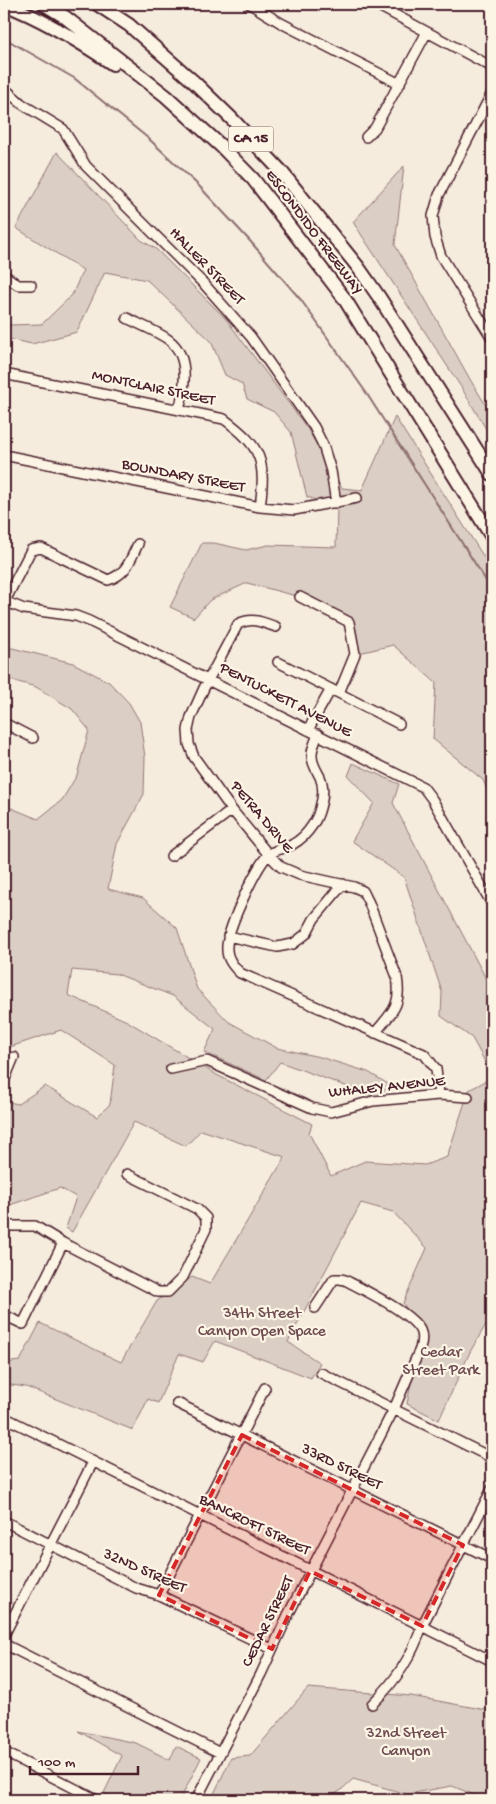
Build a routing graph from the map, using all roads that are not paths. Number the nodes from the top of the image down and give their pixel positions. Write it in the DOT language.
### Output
graph roads {
  1 [pos="4,4"];
  2 [pos="44,4"];
  3 [pos="97,4"];
  4 [pos="250,4"];
  5 [pos="375,4"];
  6 [pos="427,32"];
  7 [pos="492,67"];
  8 [pos="400,84"];
  9 [pos="4,88"];
  10 [pos="492,93"];
  11 [pos="366,137"];
  12 [pos="274,208"];
  13 [pos="4,275"];
  14 [pos="31,285"];
  15 [pos="127,318"];
  16 [pos="492,338"];
  17 [pos="4,374"];
  18 [pos="179,410"];
  19 [pos="4,455"];
  20 [pos="492,474"];
  21 [pos="357,498"];
  22 [pos="336,503"];
  23 [pos="260,507"];
  24 [pos="492,537"];
  25 [pos="138,544"];
  26 [pos="300,597"];
  27 [pos="4,601"];
  28 [pos="276,627"];
  29 [pos="278,662"];
  30 [pos="208,680"];
  31 [pos="335,691"];
  32 [pos="4,723"];
  33 [pos="399,724"];
  34 [pos="308,730"];
  35 [pos="318,734"];
  36 [pos="33,738"];
  37 [pos="232,810"];
  38 [pos="268,854"];
  39 [pos="172,856"];
  40 [pos="343,884"];
  41 [pos="492,904"];
  42 [pos="228,936"];
  43 [pos="375,1033"];
  44 [pos="14,1057"];
  45 [pos="171,1069"];
  46 [pos="4,1081"];
  47 [pos="439,1095"];
  48 [pos="468,1096"];
  49 [pos="127,1174"];
  50 [pos="4,1224"];
  51 [pos="63,1243"];
  52 [pos="315,1308"];
  53 [pos="4,1315"];
  54 [pos="321,1373"];
  55 [pos="265,1388"];
  56 [pos="177,1403"];
  57 [pos="394,1409"];
  58 [pos="4,1418"];
  59 [pos="242,1435"];
  60 [pos="492,1458"];
  61 [pos="93,1462"];
  62 [pos="492,1489"];
  63 [pos="352,1490"];
  64 [pos="200,1516"];
  65 [pos="4,1521"];
  66 [pos="51,1545"];
  67 [pos="463,1545"];
  68 [pos="492,1559"];
  69 [pos="310,1571"];
  70 [pos="159,1595"];
  71 [pos="422,1626"];
  72 [pos="4,1635"];
  73 [pos="4,1644"];
  74 [pos="272,1649"];
  75 [pos="492,1661"];
  76 [pos="372,1704"];
  77 [pos="4,1752"];
  78 [pos="220,1753"];
  79 [pos="97,1800"];
  80 [pos="196,1800"];
  1 -- 12 [label="highway"];
  2 -- 12 [label="highway, ESCONDIDO FREEWAY / CA 15"];
  3 -- 20 [label="highway, ESCONDIDO FREEWAY / CA 15"];
  4 -- 8 [label="street"];
  5 -- 6 [label="street"];
  6 -- 7 [label="street"];
  6 -- 8 [label="street"];
  8 -- 11 [label="street"];
  9 -- 22 [label="street, HALLER STREET"];
  10 -- 16 [label="street"];
  12 -- 24 [label="highway, ESCONDIDO FREEWAY / CA 15"];
  13 -- 14 [label="street"];
  15 -- 18 [label="street"];
  17 -- 18 [label="street, MONTCLAIR STREET"];
  18 -- 23 [label="street, MONTCLAIR STREET"];
  19 -- 23 [label="street, BOUNDARY STREET"];
  21 -- 22 [label="street, BOUNDARY STREET"];
  22 -- 23 [label="street, BOUNDARY STREET"];
  25 -- 27 [label="street"];
  26 -- 31 [label="street"];
  27 -- 30 [label="street, PENTUCKETT AVENUE"];
  28 -- 30 [label="street, PETRA DRIVE"];
  29 -- 31 [label="street"];
  30 -- 34 [label="street, PENTUCKETT AVENUE"];
  30 -- 37 [label="street, PETRA DRIVE"];
  31 -- 33 [label="street"];
  31 -- 34 [label="street"];
  32 -- 36 [label="street"];
  34 -- 35 [label="street, PENTUCKETT AVENUE"];
  35 -- 38 [label="street"];
  35 -- 41 [label="street, PENTUCKETT AVENUE"];
  37 -- 38 [label="street, PETRA DRIVE"];
  37 -- 39 [label="street"];
  38 -- 40 [label="street, PETRA DRIVE"];
  38 -- 42 [label="street"];
  40 -- 42 [label="street"];
  40 -- 43 [label="street, PETRA DRIVE"];
  42 -- 43 [label="street"];
  43 -- 47 [label="street"];
  44 -- 46 [label="street"];
  45 -- 47 [label="street, WHALEY AVENUE"];
  47 -- 48 [label="street, WHALEY AVENUE"];
  49 -- 51 [label="street"];
  50 -- 51 [label="street"];
  51 -- 53 [label="street"];
  52 -- 57 [label="street, CEDAR STREET"];
  54 -- 57 [label="street"];
  55 -- 59 [label="street"];
  56 -- 59 [label="street, 33RD STREET"];
  57 -- 60 [label="street"];
  57 -- 63 [label="street, CEDAR STREET"];
  58 -- 61 [label="street, BANCROFT STREET"];
  59 -- 63 [label="street, 33RD STREET"];
  59 -- 64 [label="street"];
  61 -- 64 [label="street, BANCROFT STREET"];
  61 -- 66 [label="street"];
  62 -- 67 [label="street"];
  63 -- 67 [label="street, 33RD STREET"];
  63 -- 69 [label="street, CEDAR STREET"];
  64 -- 69 [label="street, BANCROFT STREET"];
  64 -- 70 [label="street"];
  65 -- 66 [label="street, 32ND STREET"];
  66 -- 70 [label="street, 32ND STREET"];
  66 -- 72 [label="street"];
  67 -- 68 [label="street, 33RD STREET"];
  67 -- 71 [label="street"];
  69 -- 71 [label="street, BANCROFT STREET"];
  69 -- 74 [label="street, CEDAR STREET"];
  70 -- 74 [label="street, 32ND STREET"];
  71 -- 75 [label="street, BANCROFT STREET"];
  71 -- 76 [label="street"];
  73 -- 78 [label="street"];
  74 -- 78 [label="street, CEDAR STREET"];
  77 -- 79 [label="street"];
  78 -- 80 [label="street, CEDAR STREET"];
}
